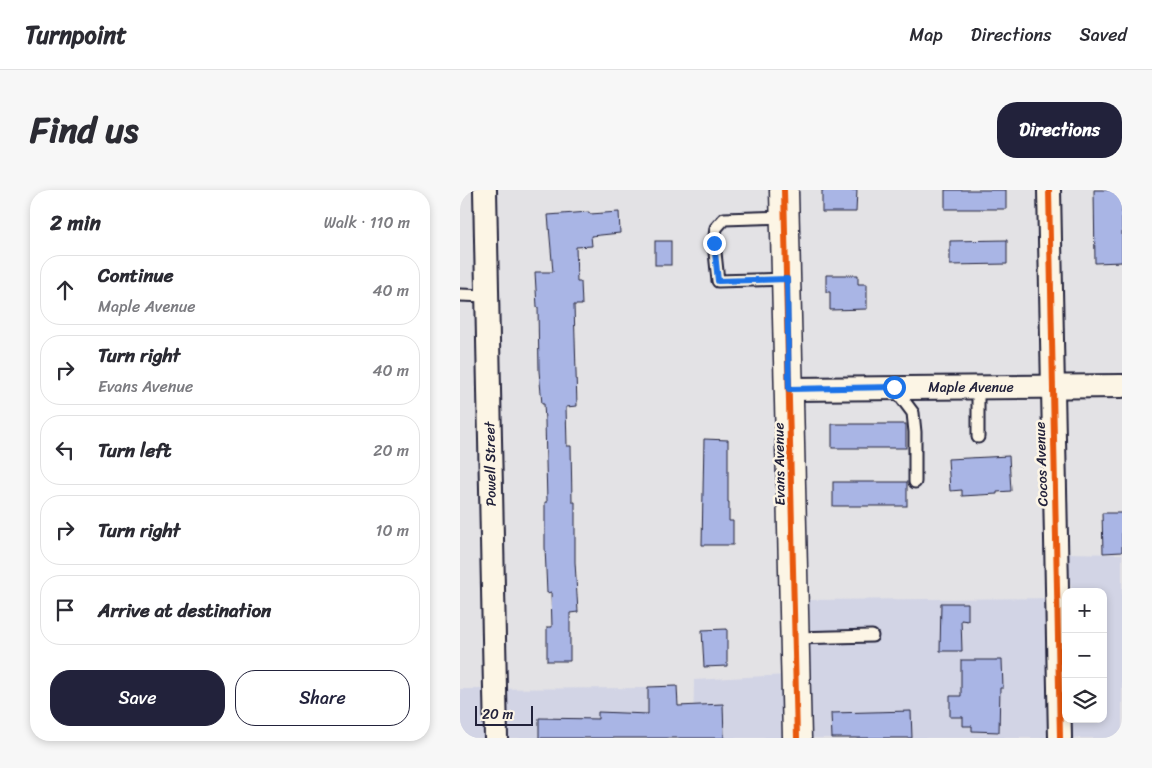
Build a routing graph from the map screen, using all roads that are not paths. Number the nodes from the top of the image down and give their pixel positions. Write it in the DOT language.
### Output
graph roads {
  1 [pos="485,190"];
  2 [pos="784,190"];
  3 [pos="1049,190"];
  4 [pos="785,217"];
  5 [pos="787,279"];
  6 [pos="460,295"];
  7 [pos="487,296"];
  8 [pos="1122,386"];
  9 [pos="894,387"];
  10 [pos="978,387"];
  11 [pos="1052,387"];
  12 [pos="789,389"];
  13 [pos="978,437"];
  14 [pos="915,482"];
  15 [pos="872,636"];
  16 [pos="795,638"];
  17 [pos="496,738"];
  18 [pos="797,738"];
  19 [pos="1060,738"];
  1 -- 7 [label="street, Powell Street"];
  2 -- 4 [label="main road, Evans Avenue"];
  3 -- 11 [label="street, Cocos Avenue"];
  4 -- 5 [label="main road, Evans Avenue"];
  4 -- 5 [label="lane"];
  5 -- 12 [label="main road, Evans Avenue"];
  6 -- 7 [label="lane"];
  7 -- 17 [label="street, Powell Street"];
  8 -- 11 [label="street, Maple Avenue"];
  9 -- 10 [label="street, Maple Avenue"];
  9 -- 12 [label="street, Maple Avenue"];
  9 -- 14 [label="lane"];
  10 -- 11 [label="street, Maple Avenue"];
  10 -- 13 [label="lane"];
  11 -- 19 [label="street, Cocos Avenue"];
  12 -- 16 [label="main road, Evans Avenue"];
  15 -- 16 [label="lane"];
  16 -- 18 [label="main road, Evans Avenue"];
}
